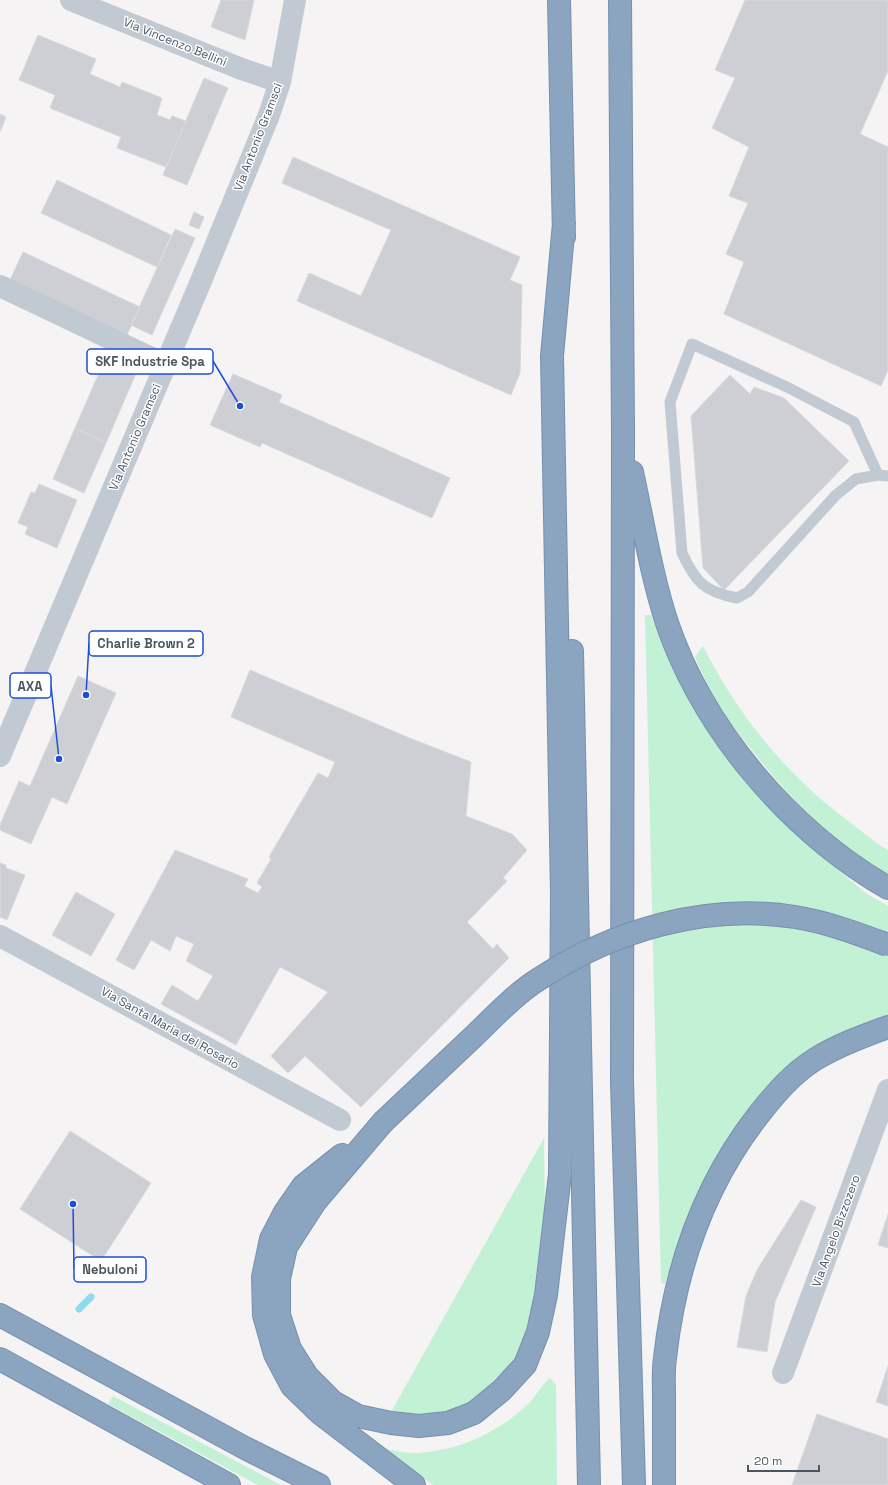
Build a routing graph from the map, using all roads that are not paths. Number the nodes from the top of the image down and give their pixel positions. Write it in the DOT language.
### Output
graph roads {
  1 [pos="71,0"];
  2 [pos="295,0"];
  3 [pos="559,0"];
  4 [pos="620,0"];
  5 [pos="280,82"];
  6 [pos="564,223"];
  7 [pos="0,286"];
  8 [pos="166,365"];
  9 [pos="623,430"];
  10 [pos="883,476"];
  11 [pos="0,756"];
  12 [pos="888,888"];
  13 [pos="0,936"];
  14 [pos="888,945"];
  15 [pos="888,1027"];
  16 [pos="888,1090"];
  17 [pos="340,1120"];
  18 [pos="383,1122"];
  19 [pos="0,1315"];
  20 [pos="0,1358"];
  21 [pos="783,1373"];
  22 [pos="229,1485"];
  23 [pos="319,1485"];
  24 [pos="414,1485"];
  25 [pos="589,1485"];
  26 [pos="634,1485"];
  27 [pos="664,1485"];
  1 -- 5 [label="street, Via Vincenzo Bellini"];
  2 -- 5 [label="street, Via Antonio Gramsci"];
  3 -- 6 [label="highway"];
  4 -- 9 [label="highway"];
  5 -- 8 [label="street, Via Antonio Gramsci"];
  6 -- 18 [label="highway"];
  6 -- 25 [label="highway"];
  7 -- 8 [label="street"];
  8 -- 11 [label="street, Via Antonio Gramsci"];
  9 -- 12 [label="highway"];
  9 -- 26 [label="highway"];
  10 -- 10 [label="lane"];
  13 -- 17 [label="street, Via Santa Maria del Rosario"];
  14 -- 18 [label="highway, bridge"];
  15 -- 27 [label="highway"];
  16 -- 21 [label="street, Via Angelo Bizzozero"];
  18 -- 24 [label="highway"];
  19 -- 23 [label="highway"];
  20 -- 22 [label="highway"];
}
